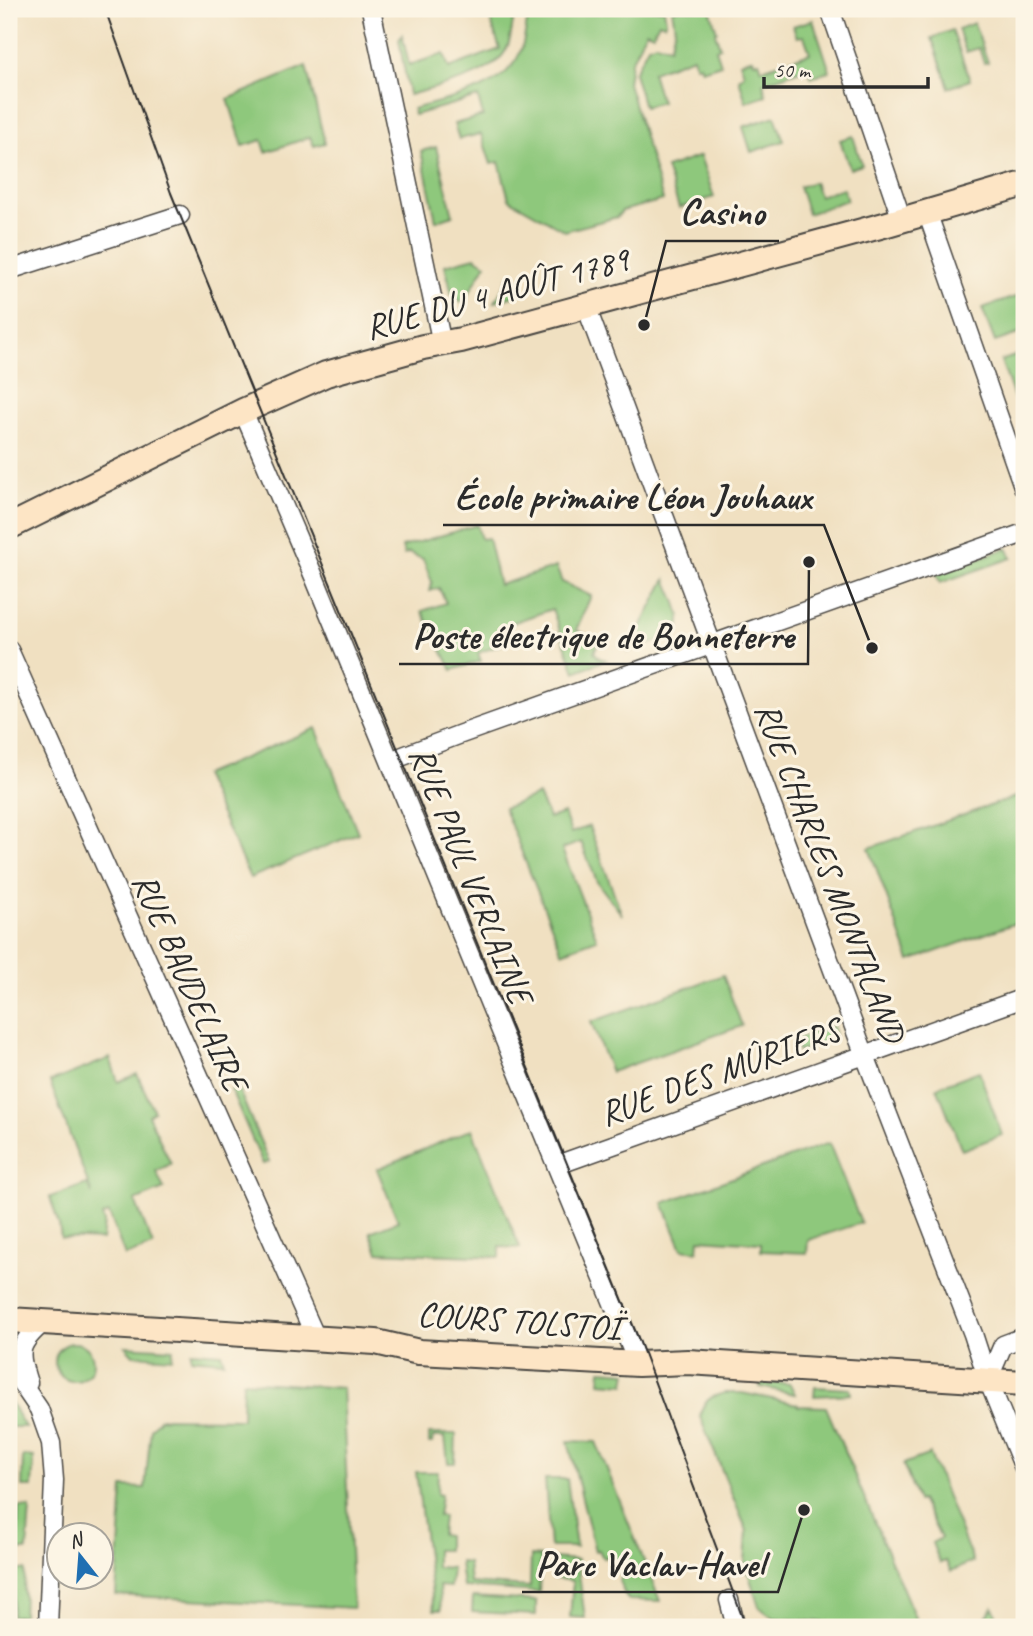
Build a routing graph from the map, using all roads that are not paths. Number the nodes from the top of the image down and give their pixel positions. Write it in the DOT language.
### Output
graph roads {
  1 [pos="371,9"];
  2 [pos="830,9"];
  3 [pos="1024,184"];
  4 [pos="927,212"];
  5 [pos="180,215"];
  6 [pos="902,220"];
  7 [pos="9,270"];
  8 [pos="586,306"];
  9 [pos="442,344"];
  10 [pos="243,411"];
  11 [pos="1024,489"];
  12 [pos="9,527"];
  13 [pos="1024,533"];
  14 [pos="712,645"];
  15 [pos="9,650"];
  16 [pos="390,761"];
  17 [pos="1024,998"];
  18 [pos="865,1053"];
  19 [pos="557,1165"];
  20 [pos="9,1320"];
  21 [pos="44,1322"];
  22 [pos="1024,1337"];
  23 [pos="316,1338"];
  24 [pos="638,1364"];
  25 [pos="9,1365"];
  26 [pos="988,1380"];
  27 [pos="1024,1383"];
  28 [pos="34,1400"];
  29 [pos="1024,1468"];
  30 [pos="729,1600"];
  31 [pos="48,1627"];
  32 [pos="736,1627"];
  1 -- 9 [label="street"];
  2 -- 6 [label="street"];
  3 -- 4 [label="main road, RUE DU 4 AOÛT 1789"];
  4 -- 6 [label="main road, RUE DU 4 AOÛT 1789"];
  4 -- 11 [label="street"];
  5 -- 7 [label="street"];
  6 -- 8 [label="main road, RUE DU 4 AOÛT 1789"];
  8 -- 9 [label="main road, RUE DU 4 AOÛT 1789"];
  8 -- 14 [label="street, RUE CHARLES MONTALAND"];
  9 -- 10 [label="main road, RUE DU 4 AOÛT 1789"];
  10 -- 12 [label="main road, RUE DU 4 AOÛT 1789"];
  10 -- 16 [label="street, RUE PAUL VERLAINE"];
  13 -- 14 [label="street"];
  14 -- 16 [label="street"];
  14 -- 18 [label="street, RUE CHARLES MONTALAND"];
  15 -- 23 [label="street, RUE BAUDELAIRE"];
  16 -- 19 [label="street, RUE PAUL VERLAINE"];
  17 -- 18 [label="street, RUE DES MÛRIERS"];
  18 -- 19 [label="street, RUE DES MÛRIERS"];
  18 -- 26 [label="street, RUE CHARLES MONTALAND"];
  19 -- 24 [label="street, RUE PAUL VERLAINE"];
  20 -- 21 [label="main road, COURS TOLSTOÏ"];
  21 -- 23 [label="main road, COURS TOLSTOÏ"];
  21 -- 28 [label="street"];
  22 -- 26 [label="street"];
  23 -- 24 [label="main road, COURS TOLSTOÏ"];
  24 -- 26 [label="main road, COURS TOLSTOÏ"];
  25 -- 28 [label="street"];
  26 -- 27 [label="main road, COURS TOLSTOÏ"];
  26 -- 29 [label="street, RUE CHARLES MONTALAND"];
  28 -- 31 [label="street"];
  30 -- 32 [label="street"];
}
